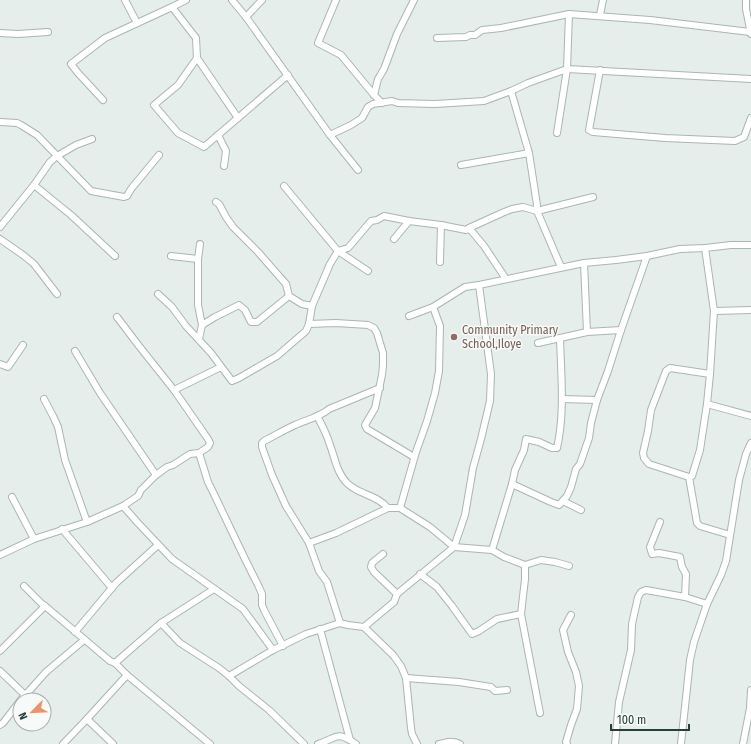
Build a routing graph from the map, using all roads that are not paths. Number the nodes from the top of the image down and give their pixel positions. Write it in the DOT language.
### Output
graph roads {
  1 [pos="125,0"];
  2 [pos="186,0"];
  3 [pos="232,0"];
  4 [pos="262,0"];
  5 [pos="336,0"];
  6 [pos="414,0"];
  7 [pos="603,0"];
  8 [pos="746,0"];
  9 [pos="172,8"];
  10 [pos="569,14"];
  11 [pos="600,15"];
  12 [pos="246,17"];
  13 [pos="137,23"];
  14 [pos="48,32"];
  15 [pos="0,33"];
  16 [pos="750,33"];
  17 [pos="437,38"];
  18 [pos="197,58"];
  19 [pos="567,68"];
  20 [pos="600,70"];
  21 [pos="288,75"];
  22 [pos="751,79"];
  23 [pos="510,91"];
  24 [pos="374,96"];
  25 [pos="103,100"];
  26 [pos="382,103"];
  27 [pos="238,118"];
  28 [pos="751,118"];
  29 [pos="0,122"];
  30 [pos="557,133"];
  31 [pos="218,135"];
  32 [pos="330,135"];
  33 [pos="92,139"];
  34 [pos="529,153"];
  35 [pos="159,155"];
  36 [pos="57,156"];
  37 [pos="461,164"];
  38 [pos="224,166"];
  39 [pos="358,170"];
  40 [pos="34,185"];
  41 [pos="284,186"];
  42 [pos="594,197"];
  43 [pos="216,202"];
  44 [pos="537,211"];
  45 [pos="409,221"];
  46 [pos="441,225"];
  47 [pos="0,227"];
  48 [pos="469,228"];
  49 [pos="0,239"];
  50 [pos="394,239"];
  51 [pos="200,244"];
  52 [pos="751,244"];
  53 [pos="705,248"];
  54 [pos="338,251"];
  55 [pos="115,256"];
  56 [pos="171,256"];
  57 [pos="646,256"];
  58 [pos="198,259"];
  59 [pos="440,262"];
  60 [pos="584,263"];
  61 [pos="561,267"];
  62 [pos="368,271"];
  63 [pos="506,279"];
  64 [pos="479,285"];
  65 [pos="57,294"];
  66 [pos="158,294"];
  67 [pos="289,296"];
  68 [pos="312,306"];
  69 [pos="433,307"];
  70 [pos="751,310"];
  71 [pos="714,311"];
  72 [pos="409,316"];
  73 [pos="117,317"];
  74 [pos="309,324"];
  75 [pos="202,325"];
  76 [pos="621,330"];
  77 [pos="587,332"];
  78 [pos="560,338"];
  79 [pos="199,339"];
  80 [pos="538,343"];
  81 [pos="23,345"];
  82 [pos="75,351"];
  83 [pos="0,364"];
  84 [pos="221,367"];
  85 [pos="710,374"];
  86 [pos="380,388"];
  87 [pos="174,390"];
  88 [pos="44,399"];
  89 [pos="562,399"];
  90 [pos="597,400"];
  91 [pos="707,404"];
  92 [pos="317,416"];
  93 [pos="751,416"];
  94 [pos="751,443"];
  95 [pos="199,453"];
  96 [pos="414,457"];
  97 [pos="156,475"];
  98 [pos="689,477"];
  99 [pos="512,484"];
  100 [pos="12,498"];
  101 [pos="563,501"];
  102 [pos="124,506"];
  103 [pos="388,508"];
  104 [pos="400,508"];
  105 [pos="581,510"];
  106 [pos="87,522"];
  107 [pos="660,522"];
  108 [pos="62,529"];
  109 [pos="730,534"];
  110 [pos="34,539"];
  111 [pos="309,544"];
  112 [pos="158,545"];
  113 [pos="454,547"];
  114 [pos="492,550"];
  115 [pos="383,554"];
  116 [pos="0,555"];
  117 [pos="525,565"];
  118 [pos="569,566"];
  119 [pos="420,574"];
  120 [pos="24,586"];
  121 [pos="112,588"];
  122 [pos="214,589"];
  123 [pos="397,594"];
  124 [pos="685,597"];
  125 [pos="707,604"];
  126 [pos="45,606"];
  127 [pos="521,614"];
  128 [pos="571,615"];
  129 [pos="161,623"];
  130 [pos="340,623"];
  131 [pos="364,627"];
  132 [pos="320,629"];
  133 [pos="75,632"];
  134 [pos="84,640"];
  135 [pos="283,646"];
  136 [pos="0,650"];
  137 [pos="273,650"];
  138 [pos="115,663"];
  139 [pos="0,671"];
  140 [pos="127,675"];
  141 [pos="229,676"];
  142 [pos="406,678"];
  143 [pos="507,690"];
  144 [pos="751,690"];
  145 [pos="17,692"];
  146 [pos="28,692"];
  147 [pos="12,711"];
  148 [pos="540,713"];
  149 [pos="87,719"];
  150 [pos="0,725"];
  151 [pos="350,740"];
  152 [pos="63,744"];
  153 [pos="113,744"];
  154 [pos="210,744"];
  155 [pos="304,744"];
  156 [pos="318,744"];
  157 [pos="356,744"];
  158 [pos="417,744"];
  159 [pos="439,744"];
  160 [pos="460,744"];
  161 [pos="566,744"];
  162 [pos="614,744"];
  163 [pos="681,744"];
  164 [pos="743,744"];
  1 -- 13 [label="street"];
  2 -- 9 [label="street"];
  3 -- 12 [label="street"];
  4 -- 12 [label="street"];
  5 -- 24 [label="street"];
  6 -- 24 [label="street"];
  7 -- 11 [label="street"];
  8 -- 16 [label="street"];
  9 -- 13 [label="street"];
  9 -- 18 [label="street"];
  10 -- 11 [label="street"];
  10 -- 17 [label="street"];
  10 -- 19 [label="street"];
  11 -- 16 [label="street"];
  12 -- 21 [label="street"];
  13 -- 25 [label="street"];
  14 -- 15 [label="street"];
  18 -- 27 [label="street"];
  18 -- 31 [label="street"];
  19 -- 20 [label="street"];
  19 -- 23 [label="street"];
  19 -- 30 [label="street"];
  20 -- 22 [label="street"];
  20 -- 28 [label="street"];
  21 -- 27 [label="street"];
  21 -- 32 [label="street"];
  23 -- 26 [label="street"];
  23 -- 34 [label="street"];
  24 -- 26 [label="street"];
  26 -- 32 [label="street"];
  27 -- 31 [label="street"];
  29 -- 36 [label="street"];
  31 -- 38 [label="street"];
  32 -- 39 [label="street"];
  33 -- 36 [label="street"];
  34 -- 37 [label="street"];
  34 -- 44 [label="street"];
  35 -- 36 [label="street"];
  36 -- 40 [label="street"];
  40 -- 47 [label="street"];
  40 -- 55 [label="street"];
  41 -- 54 [label="street"];
  42 -- 44 [label="street"];
  43 -- 67 [label="street"];
  44 -- 48 [label="street"];
  44 -- 61 [label="street"];
  45 -- 46 [label="street"];
  45 -- 50 [label="street"];
  45 -- 54 [label="street"];
  46 -- 48 [label="street"];
  46 -- 59 [label="street"];
  48 -- 63 [label="street"];
  49 -- 65 [label="street"];
  51 -- 58 [label="street"];
  52 -- 53 [label="street"];
  53 -- 57 [label="street"];
  53 -- 71 [label="street"];
  54 -- 62 [label="street"];
  54 -- 68 [label="street"];
  56 -- 58 [label="street"];
  57 -- 60 [label="street"];
  57 -- 76 [label="street"];
  58 -- 75 [label="street"];
  60 -- 61 [label="street"];
  60 -- 77 [label="street"];
  61 -- 63 [label="street"];
  63 -- 64 [label="street"];
  64 -- 69 [label="street"];
  64 -- 113 [label="street"];
  66 -- 79 [label="street"];
  67 -- 68 [label="street"];
  67 -- 75 [label="street"];
  68 -- 74 [label="street"];
  69 -- 72 [label="street"];
  69 -- 96 [label="street"];
  70 -- 71 [label="street"];
  71 -- 85 [label="street"];
  73 -- 87 [label="street"];
  74 -- 84 [label="street"];
  74 -- 86 [label="street"];
  75 -- 79 [label="street"];
  76 -- 77 [label="street"];
  76 -- 90 [label="street"];
  77 -- 78 [label="street"];
  78 -- 80 [label="street"];
  78 -- 89 [label="street"];
  79 -- 84 [label="street"];
  81 -- 83 [label="street"];
  82 -- 97 [label="street"];
  84 -- 87 [label="street"];
  85 -- 91 [label="street"];
  85 -- 98 [label="street"];
  86 -- 92 [label="street"];
  86 -- 96 [label="street"];
  87 -- 95 [label="street"];
  88 -- 106 [label="street"];
  89 -- 90 [label="street"];
  89 -- 99 [label="street"];
  90 -- 101 [label="street"];
  91 -- 93 [label="street"];
  91 -- 98 [label="street"];
  92 -- 103 [label="street"];
  92 -- 111 [label="street"];
  94 -- 109 [label="street"];
  95 -- 97 [label="street"];
  95 -- 135 [label="street"];
  96 -- 104 [label="street"];
  97 -- 102 [label="street"];
  98 -- 109 [label="street"];
  99 -- 101 [label="street"];
  99 -- 114 [label="street"];
  100 -- 110 [label="street"];
  101 -- 105 [label="street"];
  102 -- 106 [label="street"];
  102 -- 112 [label="street"];
  103 -- 104 [label="street"];
  103 -- 111 [label="street"];
  104 -- 113 [label="street"];
  106 -- 108 [label="street"];
  107 -- 124 [label="street"];
  108 -- 110 [label="street"];
  108 -- 121 [label="street"];
  109 -- 125 [label="street"];
  110 -- 116 [label="street"];
  111 -- 130 [label="street"];
  112 -- 121 [label="street"];
  112 -- 122 [label="street"];
  113 -- 114 [label="street"];
  113 -- 119 [label="street"];
  114 -- 117 [label="street"];
  115 -- 123 [label="street"];
  117 -- 118 [label="street"];
  117 -- 127 [label="street"];
  119 -- 123 [label="street"];
  119 -- 127 [label="street"];
  120 -- 126 [label="street"];
  121 -- 133 [label="street"];
  122 -- 129 [label="street"];
  122 -- 137 [label="street"];
  123 -- 131 [label="street"];
  124 -- 125 [label="street"];
  124 -- 162 [label="street"];
  125 -- 163 [label="street"];
  126 -- 133 [label="street"];
  126 -- 136 [label="street"];
  127 -- 148 [label="street"];
  128 -- 161 [label="street"];
  129 -- 138 [label="street"];
  129 -- 141 [label="street"];
  130 -- 131 [label="street"];
  130 -- 132 [label="street"];
  131 -- 142 [label="street"];
  132 -- 135 [label="street"];
  132 -- 151 [label="street"];
  133 -- 134 [label="street"];
  134 -- 138 [label="street"];
  134 -- 146 [label="street"];
  135 -- 137 [label="street"];
  137 -- 141 [label="street"];
  138 -- 140 [label="street"];
  139 -- 145 [label="street"];
  140 -- 149 [label="street"];
  140 -- 154 [label="street"];
  141 -- 155 [label="street"];
  142 -- 143 [label="street"];
  142 -- 158 [label="street"];
  144 -- 164 [label="street"];
  147 -- 150 [label="street"];
  149 -- 152 [label="street"];
  149 -- 153 [label="street"];
  151 -- 156 [label="street"];
  151 -- 157 [label="street"];
  159 -- 160 [label="street"];
}
